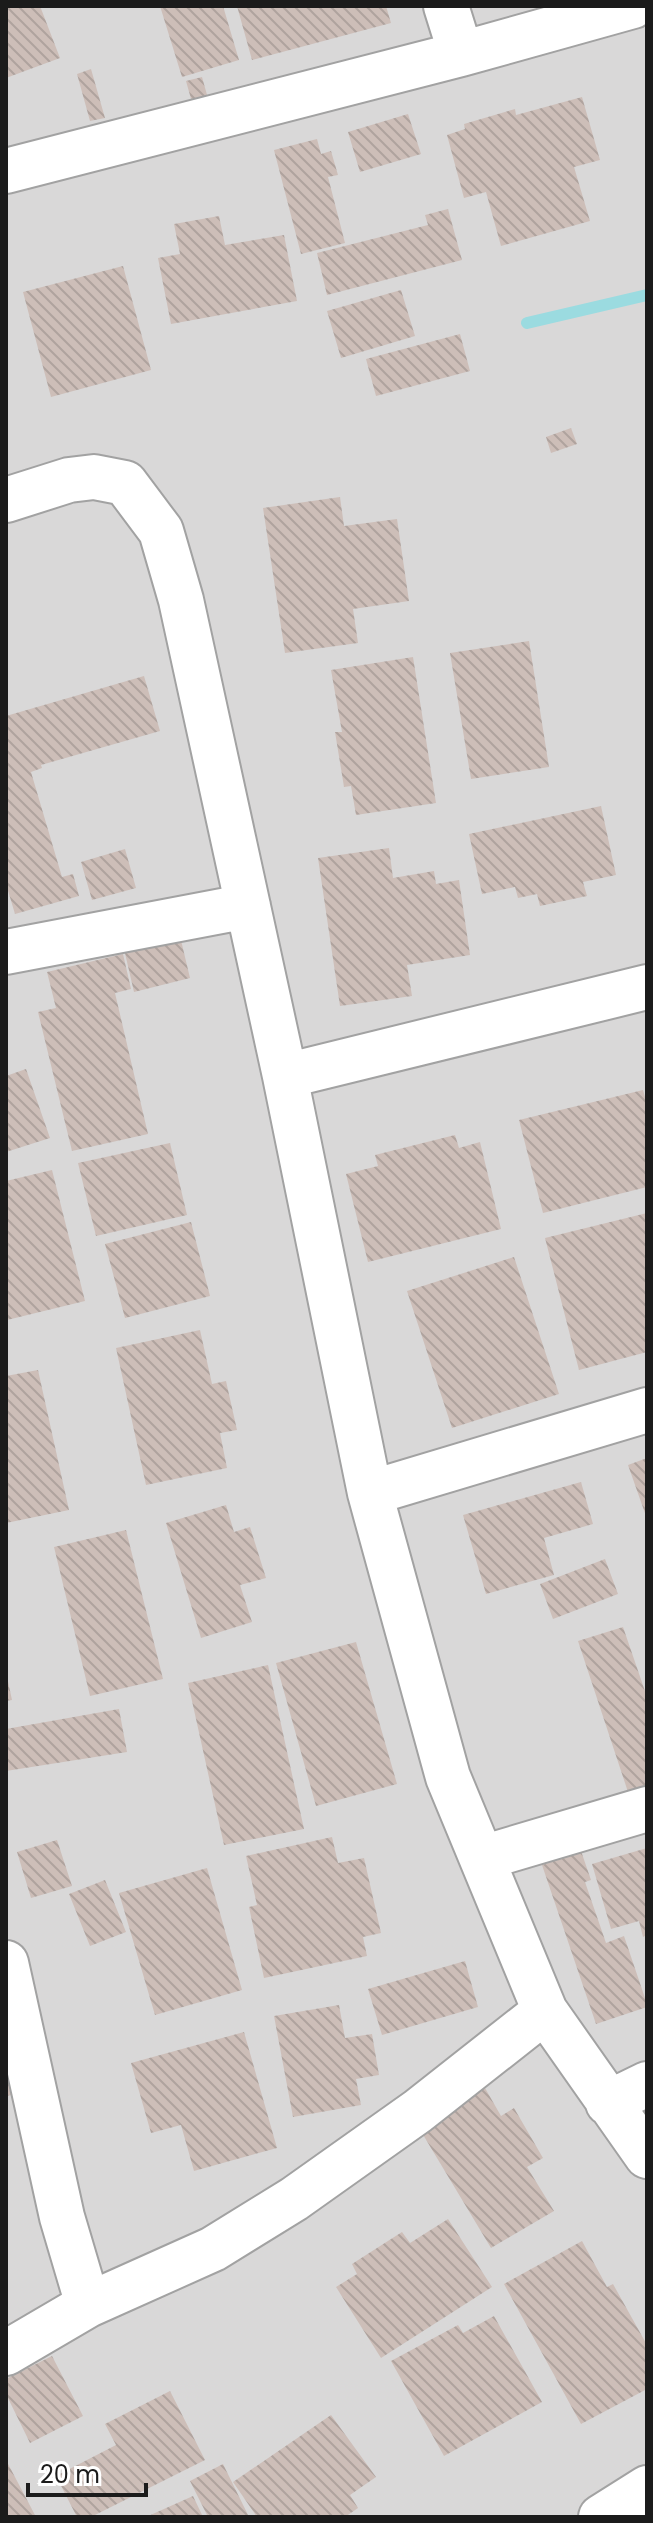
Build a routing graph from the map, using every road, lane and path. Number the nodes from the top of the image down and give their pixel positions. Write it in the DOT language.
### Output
graph roads {
  1 [pos="446,6"];
  2 [pos="633,6"];
  3 [pos="461,54"];
  4 [pos="6,171"];
  5 [pos="6,500"];
  6 [pos="248,906"];
  7 [pos="6,952"];
  8 [pos="647,987"];
  9 [pos="285,1076"];
  10 [pos="647,1410"];
  11 [pos="370,1493"];
  12 [pos="647,1809"];
  13 [pos="482,1858"];
  14 [pos="6,1963"];
  15 [pos="545,2011"];
  16 [pos="647,2084"];
  17 [pos="608,2103"];
  18 [pos="647,2156"];
  19 [pos="88,2305"];
  20 [pos="6,2353"];
  21 [pos="647,2488"];
  22 [pos="601,2517"];
  1 -- 3 [label="street"];
  2 -- 3 [label="street"];
  3 -- 4 [label="street"];
  5 -- 6 [label="street"];
  6 -- 7 [label="street"];
  6 -- 9 [label="street"];
  8 -- 9 [label="street"];
  9 -- 11 [label="street"];
  10 -- 11 [label="street"];
  11 -- 13 [label="street"];
  12 -- 13 [label="street"];
  13 -- 15 [label="street"];
  14 -- 19 [label="street"];
  15 -- 17 [label="street"];
  15 -- 19 [label="street"];
  16 -- 17 [label="street"];
  17 -- 18 [label="street"];
  19 -- 20 [label="street"];
  21 -- 22 [label="street"];
}
